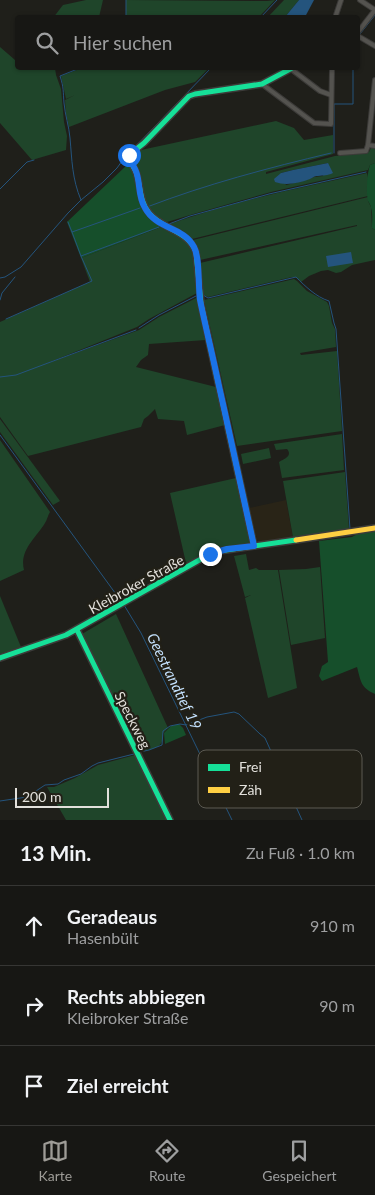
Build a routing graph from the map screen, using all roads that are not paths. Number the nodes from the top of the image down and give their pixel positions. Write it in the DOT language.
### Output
graph roads {
  1 [pos="341,0"];
  2 [pos="362,1"];
  3 [pos="375,10"];
  4 [pos="336,15"];
  5 [pos="360,29"];
  6 [pos="360,37"];
  7 [pos="375,46"];
  8 [pos="288,70"];
  9 [pos="294,70"];
  10 [pos="332,70"];
  11 [pos="375,80"];
  12 [pos="262,84"];
  13 [pos="331,95"];
  14 [pos="373,111"];
  15 [pos="368,145"];
  16 [pos="375,146"];
  17 [pos="340,153"];
  18 [pos="375,528"];
  19 [pos="254,546"];
  20 [pos="77,630"];
  21 [pos="0,658"];
  22 [pos="170,820"];
  1 -- 4 [label="street"];
  2 -- 3 [label="street"];
  3 -- 5 [label="street"];
  6 -- 7 [label="street"];
  8 -- 12 [label="street"];
  9 -- 13 [label="street"];
  10 -- 13 [label="street"];
  11 -- 14 [label="street"];
  12 -- 13 [label="street"];
  12 -- 19 [label="street"];
  14 -- 15 [label="street"];
  15 -- 16 [label="street"];
  15 -- 17 [label="street"];
  18 -- 19 [label="street, Kleibroker Straße"];
  19 -- 20 [label="street, Kleibroker Straße"];
  20 -- 21 [label="street, Kleibroker Straße"];
  20 -- 22 [label="street, Speckweg"];
}
